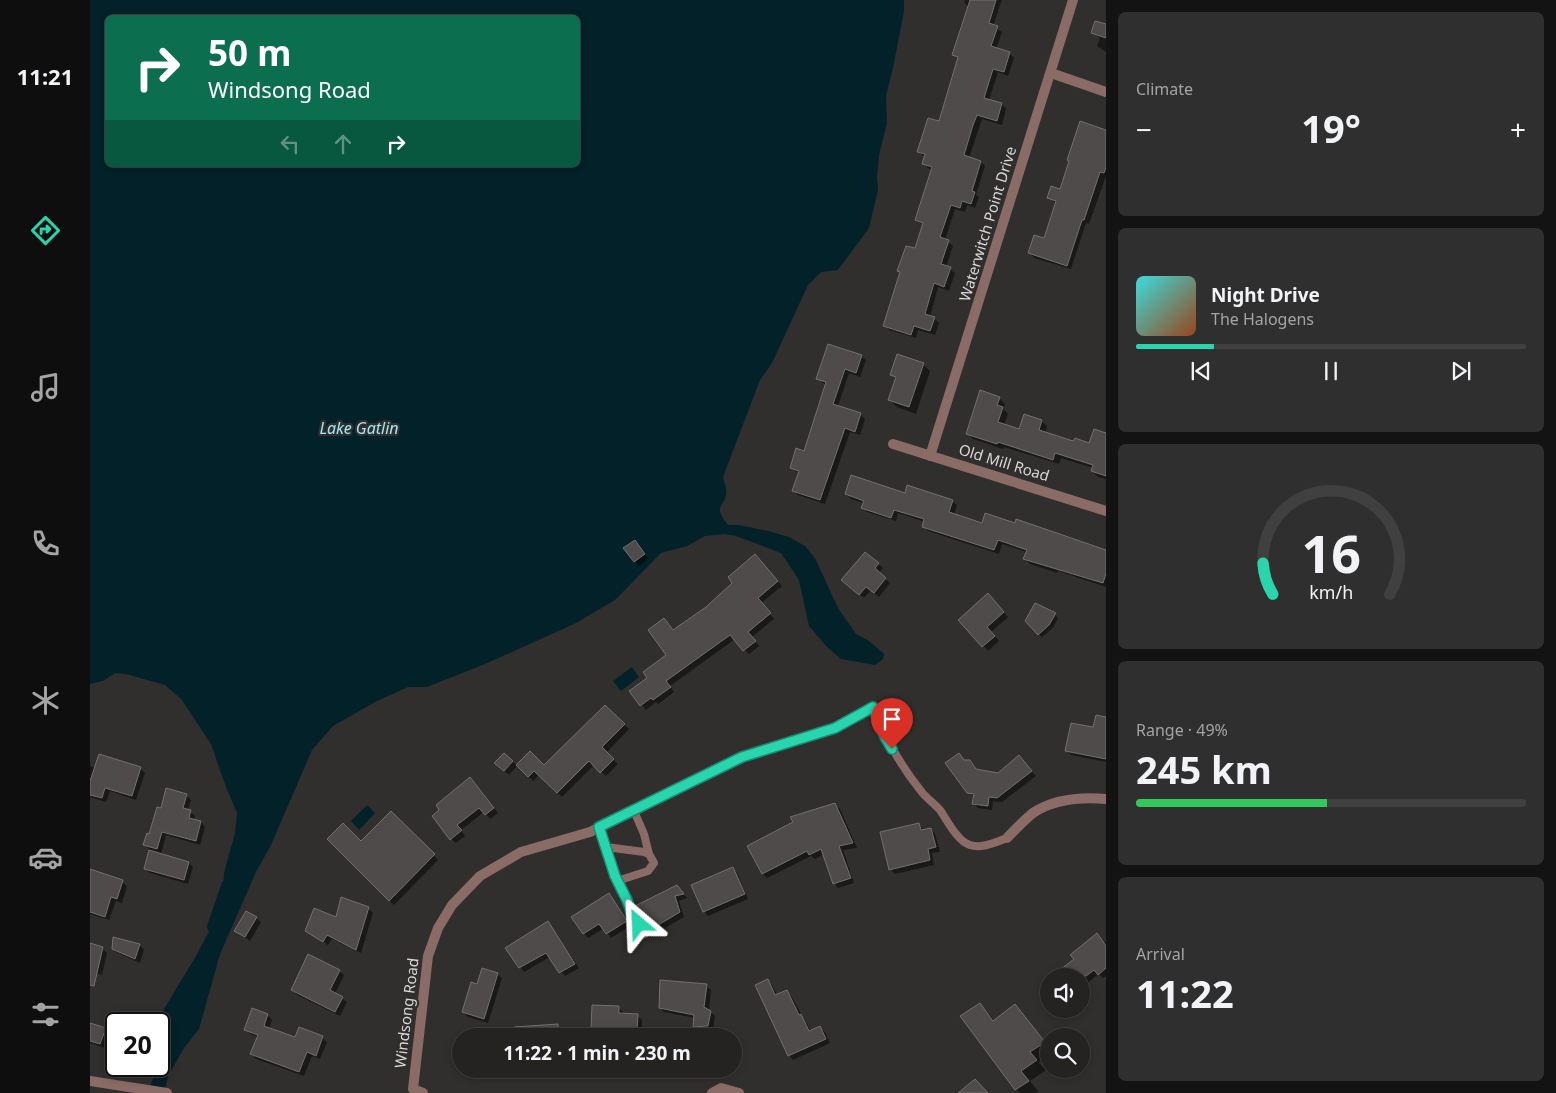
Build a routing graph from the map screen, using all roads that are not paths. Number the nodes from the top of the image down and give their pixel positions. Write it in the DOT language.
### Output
graph roads {
  1 [pos="1073,0"];
  2 [pos="1051,74"];
  3 [pos="1106,92"];
  4 [pos="893,444"];
  5 [pos="930,456"];
  6 [pos="1106,511"];
  7 [pos="873,707"];
  8 [pos="1106,799"];
  9 [pos="634,811"];
  10 [pos="599,827"];
  11 [pos="1007,838"];
  12 [pos="606,847"];
  13 [pos="649,854"];
  14 [pos="618,881"];
  15 [pos="645,934"];
  16 [pos="90,1080"];
  17 [pos="409,1091"];
  18 [pos="166,1093"];
  19 [pos="423,1093"];
  20 [pos="712,1093"];
  21 [pos="739,1093"];
  1 -- 2 [label="street, Waterwitch Point Drive"];
  2 -- 3 [label="street"];
  2 -- 5 [label="street, Waterwitch Point Drive"];
  4 -- 5 [label="street, Old Mill Road"];
  5 -- 6 [label="street, Old Mill Road"];
  7 -- 9 [label="street, Windsong Road"];
  7 -- 11 [label="lane"];
  8 -- 11 [label="street"];
  9 -- 10 [label="street, Windsong Road"];
  9 -- 13 [label="lane"];
  10 -- 12 [label="lane"];
  10 -- 17 [label="street, Windsong Road"];
  12 -- 13 [label="lane"];
  12 -- 14 [label="lane"];
  13 -- 14 [label="lane"];
  14 -- 15 [label="lane"];
  16 -- 18 [label="street"];
  17 -- 19 [label="street"];
  20 -- 21 [label="street"];
}
